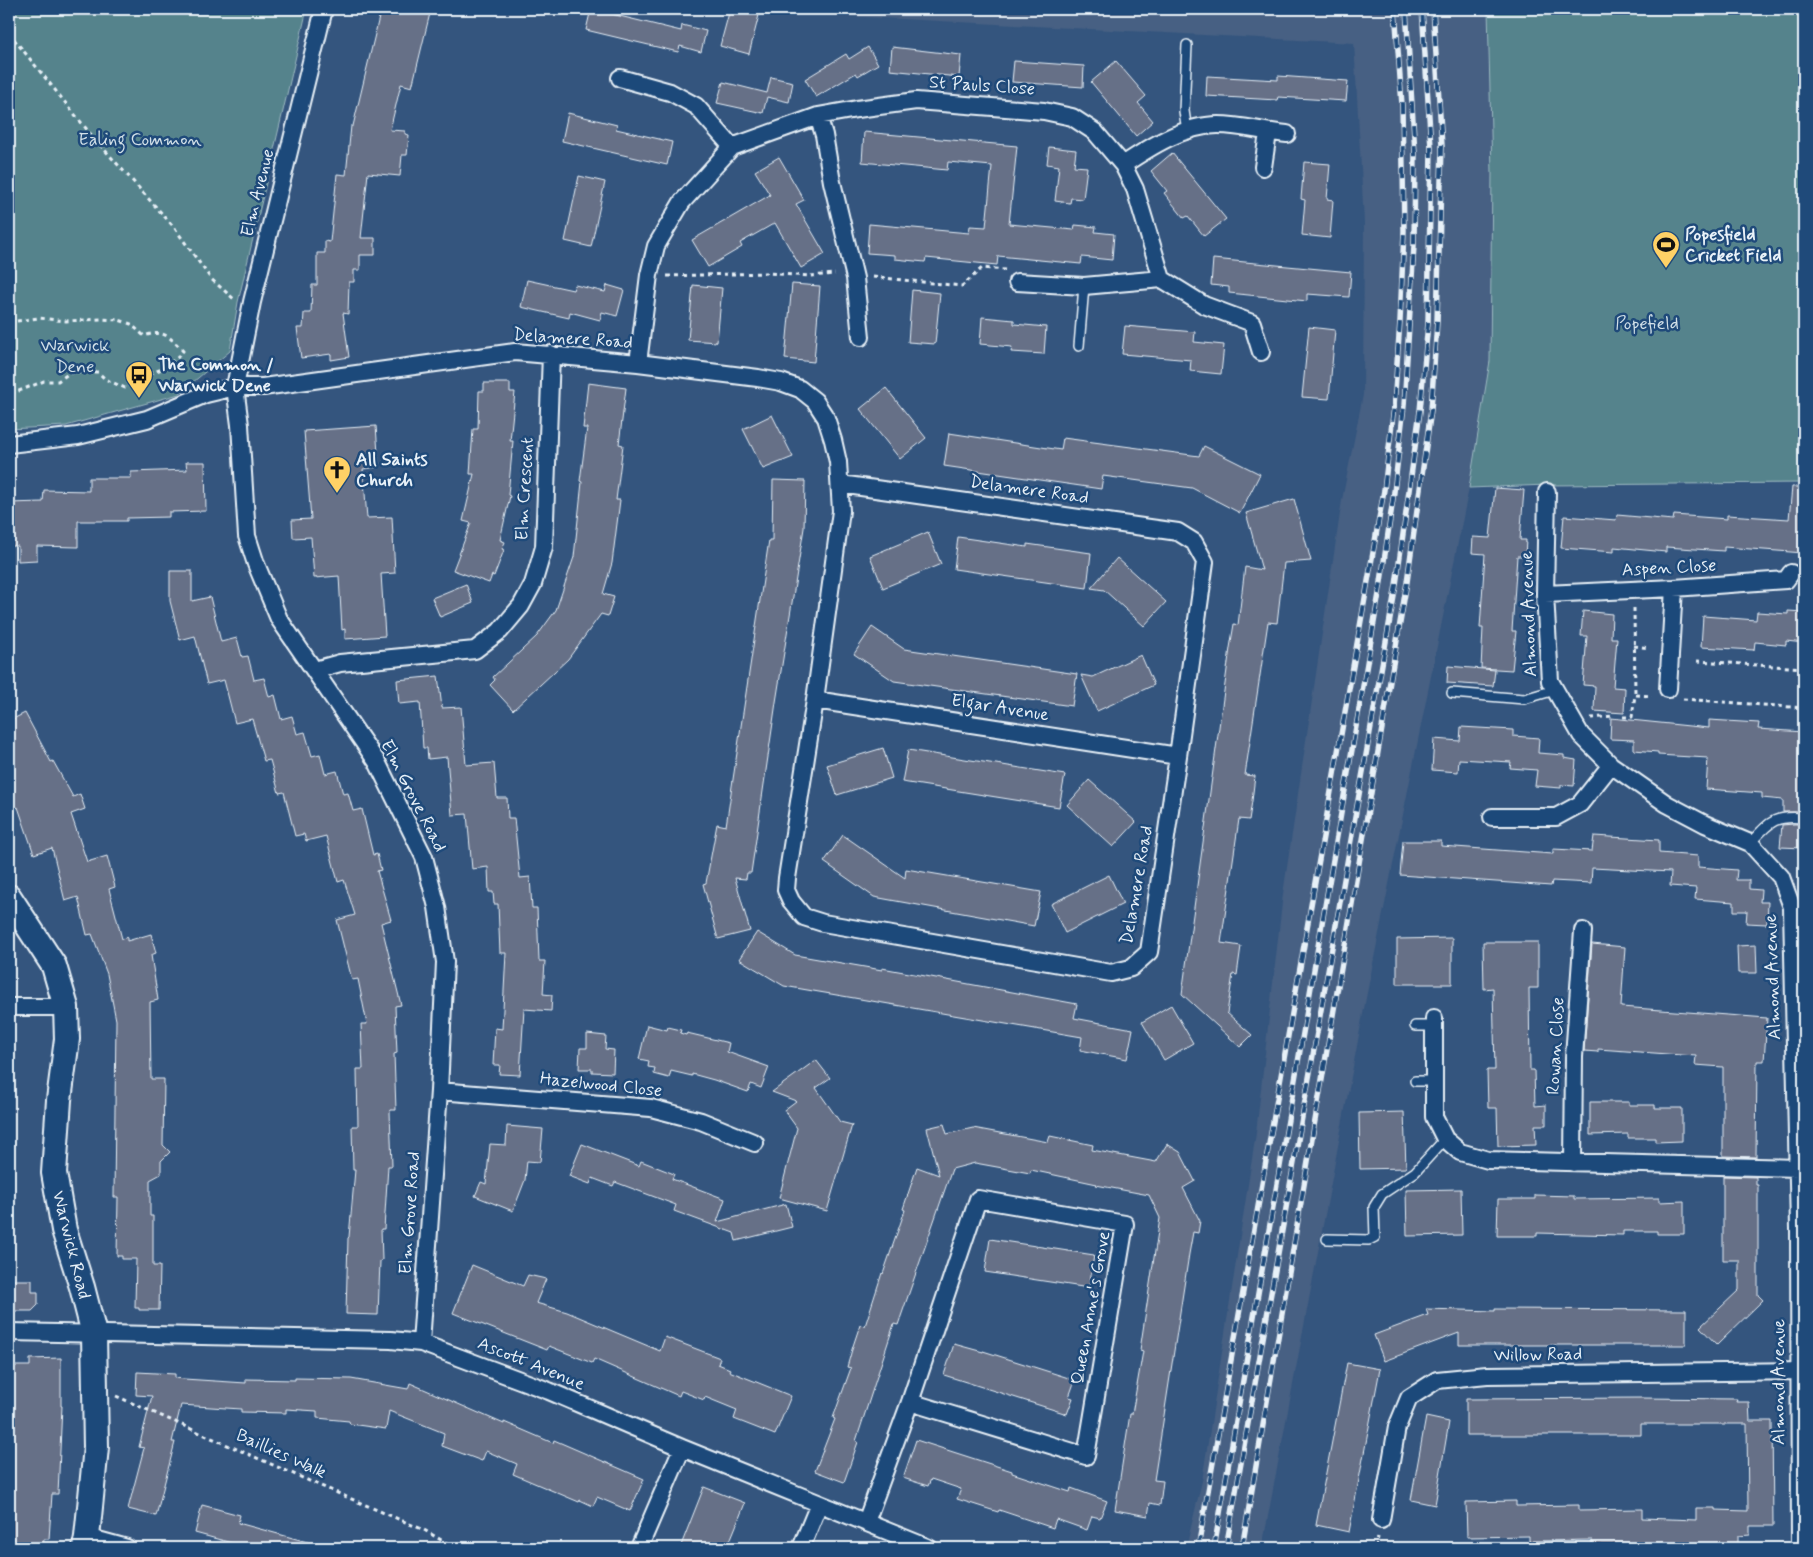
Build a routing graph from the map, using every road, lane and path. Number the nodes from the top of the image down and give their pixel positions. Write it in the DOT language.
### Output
graph roads {
  1 [pos="324,9"];
  2 [pos="9,33"];
  3 [pos="1187,45"];
  4 [pos="620,78"];
  5 [pos="818,116"];
  6 [pos="1188,131"];
  7 [pos="1268,133"];
  8 [pos="1287,134"];
  9 [pos="732,147"];
  10 [pos="1123,165"];
  11 [pos="1263,166"];
  12 [pos="649,275"];
  13 [pos="854,275"];
  14 [pos="1162,279"];
  15 [pos="1017,282"];
  16 [pos="1084,286"];
  17 [pos="250,313"];
  18 [pos="9,322"];
  19 [pos="861,337"];
  20 [pos="1079,346"];
  21 [pos="1261,352"];
  22 [pos="551,354"];
  23 [pos="638,364"];
  24 [pos="235,387"];
  25 [pos="9,394"];
  26 [pos="9,444"];
  27 [pos="840,484"];
  28 [pos="1547,492"];
  29 [pos="1791,573"];
  30 [pos="1674,588"];
  31 [pos="1546,594"];
  32 [pos="1634,646"];
  33 [pos="1649,648"];
  34 [pos="1697,660"];
  35 [pos="1804,668"];
  36 [pos="315,670"];
  37 [pos="1668,689"];
  38 [pos="1555,690"];
  39 [pos="1452,693"];
  40 [pos="1635,695"];
  41 [pos="815,700"];
  42 [pos="1623,717"];
  43 [pos="1178,756"];
  44 [pos="1612,765"];
  45 [pos="1492,817"];
  46 [pos="1804,818"];
  47 [pos="1750,843"];
  48 [pos="9,897"];
  49 [pos="1583,931"];
  50 [pos="9,1007"];
  51 [pos="66,1007"];
  52 [pos="1434,1022"];
  53 [pos="1415,1026"];
  54 [pos="1800,1049"];
  55 [pos="1415,1081"];
  56 [pos="1434,1082"];
  57 [pos="439,1091"];
  58 [pos="1800,1130"];
  59 [pos="1445,1139"];
  60 [pos="755,1143"];
  61 [pos="1573,1163"];
  62 [pos="1798,1168"];
  63 [pos="1801,1229"];
  64 [pos="1327,1239"];
  65 [pos="9,1332"];
  66 [pos="94,1334"];
  67 [pos="422,1343"];
  68 [pos="1798,1371"];
  69 [pos="95,1387"];
  70 [pos="910,1402"];
  71 [pos="682,1448"];
  72 [pos="1802,1473"];
  73 [pos="820,1504"];
  74 [pos="1381,1520"];
  75 [pos="866,1522"];
  76 [pos="86,1543"];
  77 [pos="127,1548"];
  78 [pos="455,1548"];
  79 [pos="639,1548"];
  80 [pos="801,1548"];
  81 [pos="929,1548"];
  82 [pos="1800,1548"];
  1 -- 17 [label="street, Elm Avenue"];
  2 -- 17 [label="path"];
  3 -- 6 [label="lane"];
  4 -- 9 [label="street"];
  5 -- 9 [label="street, St Pauls Close"];
  5 -- 10 [label="street, St Pauls Close"];
  5 -- 13 [label="street"];
  6 -- 7 [label="street"];
  6 -- 10 [label="street"];
  7 -- 8 [label="street"];
  7 -- 11 [label="street"];
  9 -- 12 [label="street, St Pauls Close"];
  10 -- 14 [label="street, St Pauls Close"];
  12 -- 13 [label="path"];
  12 -- 23 [label="street, St Pauls Close"];
  13 -- 15 [label="path"];
  13 -- 19 [label="street"];
  14 -- 16 [label="street"];
  14 -- 21 [label="street"];
  15 -- 16 [label="street"];
  16 -- 20 [label="lane"];
  17 -- 24 [label="street, Elm Avenue"];
  18 -- 25 [label="path"];
  22 -- 23 [label="street, Delamere Road"];
  22 -- 24 [label="street, Delamere Road"];
  22 -- 36 [label="street, Elm Crescent"];
  23 -- 27 [label="street, Delamere Road"];
  24 -- 26 [label="street"];
  24 -- 36 [label="street, Elm Grove Road"];
  27 -- 41 [label="street, Delamere Road"];
  27 -- 43 [label="street, Delamere Road"];
  28 -- 31 [label="street, Almond Avenue"];
  29 -- 30 [label="street, Aspen Close"];
  30 -- 31 [label="street, Aspen Close"];
  30 -- 37 [label="street"];
  31 -- 38 [label="street, Almond Avenue"];
  32 -- 33 [label="path"];
  34 -- 35 [label="path"];
  36 -- 57 [label="street, Elm Grove Road"];
  38 -- 39 [label="lane"];
  38 -- 44 [label="street, Almond Avenue"];
  40 -- 42 [label="path"];
  41 -- 43 [label="street, Elgar Avenue"];
  41 -- 43 [label="street, Delamere Road"];
  44 -- 45 [label="street"];
  44 -- 47 [label="street, Almond Avenue"];
  46 -- 47 [label="lane"];
  47 -- 54 [label="street, Almond Avenue"];
  48 -- 51 [label="street, Warwick Road"];
  49 -- 61 [label="street, Rowan Close"];
  50 -- 51 [label="street"];
  51 -- 66 [label="street, Warwick Road"];
  52 -- 53 [label="lane"];
  52 -- 56 [label="street"];
  54 -- 58 [label="street, Almond Avenue"];
  55 -- 56 [label="lane"];
  56 -- 59 [label="street"];
  57 -- 60 [label="street, Hazelwood Close"];
  57 -- 67 [label="street, Elm Grove Road"];
  58 -- 62 [label="street, Almond Avenue"];
  59 -- 61 [label="street"];
  59 -- 64 [label="lane"];
  61 -- 62 [label="street"];
  62 -- 63 [label="street, Almond Avenue"];
  63 -- 68 [label="street, Almond Avenue"];
  65 -- 66 [label="street, Ascott Avenue"];
  66 -- 67 [label="street, Ascott Avenue"];
  66 -- 69 [label="street, Warwick Road"];
  67 -- 71 [label="street, Ascott Avenue"];
  68 -- 72 [label="street, Almond Avenue"];
  68 -- 74 [label="street, Willow Road"];
  69 -- 76 [label="street, Warwick Road"];
  69 -- 78 [label="path, Baillies Walk"];
  70 -- 70 [label="street, Queen Anne's Grove"];
  70 -- 75 [label="street, Queen Anne's Grove"];
  71 -- 73 [label="street, Ascott Avenue"];
  71 -- 79 [label="street"];
  72 -- 82 [label="street, Almond Avenue"];
  73 -- 75 [label="street, Ascott Avenue"];
  73 -- 80 [label="street"];
  75 -- 81 [label="street, Ascott Avenue"];
  76 -- 77 [label="street"];
}
